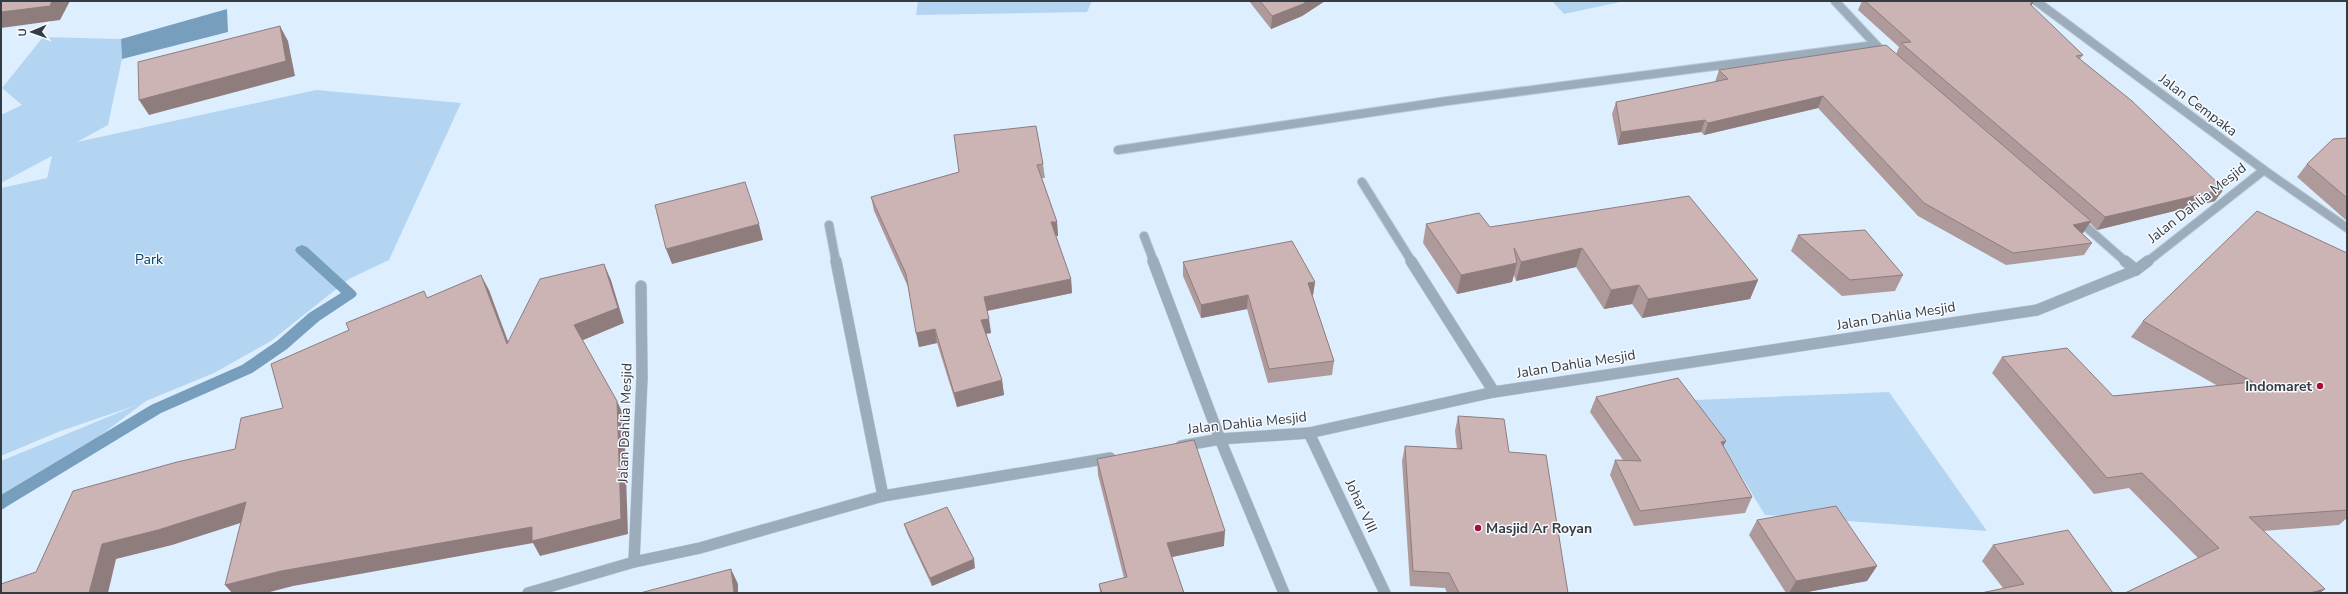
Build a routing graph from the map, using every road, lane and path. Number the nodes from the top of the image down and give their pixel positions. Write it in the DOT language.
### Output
graph roads {
  1 [pos="1835,1"];
  2 [pos="2036,1"];
  3 [pos="1875,44"];
  4 [pos="1887,55"];
  5 [pos="1118,150"];
  6 [pos="2264,170"];
  7 [pos="1362,182"];
  8 [pos="2071,214"];
  9 [pos="829,225"];
  10 [pos="2347,228"];
  11 [pos="1144,236"];
  12 [pos="2136,270"];
  13 [pos="640,286"];
  14 [pos="1494,392"];
  15 [pos="1309,433"];
  16 [pos="1220,439"];
  17 [pos="1173,447"];
  18 [pos="1118,456"];
  19 [pos="883,496"];
  20 [pos="634,562"];
  21 [pos="528,593"];
  22 [pos="1284,593"];
  23 [pos="1385,593"];
  1 -- 3 [label="street"];
  2 -- 6 [label="street, Jalan Cempaka"];
  3 -- 4 [label="street"];
  3 -- 5 [label="street"];
  6 -- 10 [label="street, Jalan Cempaka"];
  6 -- 12 [label="street, Jalan Dahlia Mesjid"];
  7 -- 14 [label="street"];
  8 -- 12 [label="street"];
  9 -- 19 [label="street"];
  11 -- 16 [label="street"];
  12 -- 14 [label="street, Jalan Dahlia Mesjid"];
  13 -- 20 [label="street, Jalan Dahlia Mesjid"];
  14 -- 15 [label="street, Jalan Dahlia Mesjid"];
  15 -- 16 [label="street, Jalan Dahlia Mesjid"];
  15 -- 23 [label="street, Johar VIII"];
  16 -- 17 [label="street, Jalan Dahlia Mesjid"];
  16 -- 22 [label="street"];
  18 -- 19 [label="street"];
  19 -- 20 [label="street"];
  20 -- 21 [label="street"];
}
